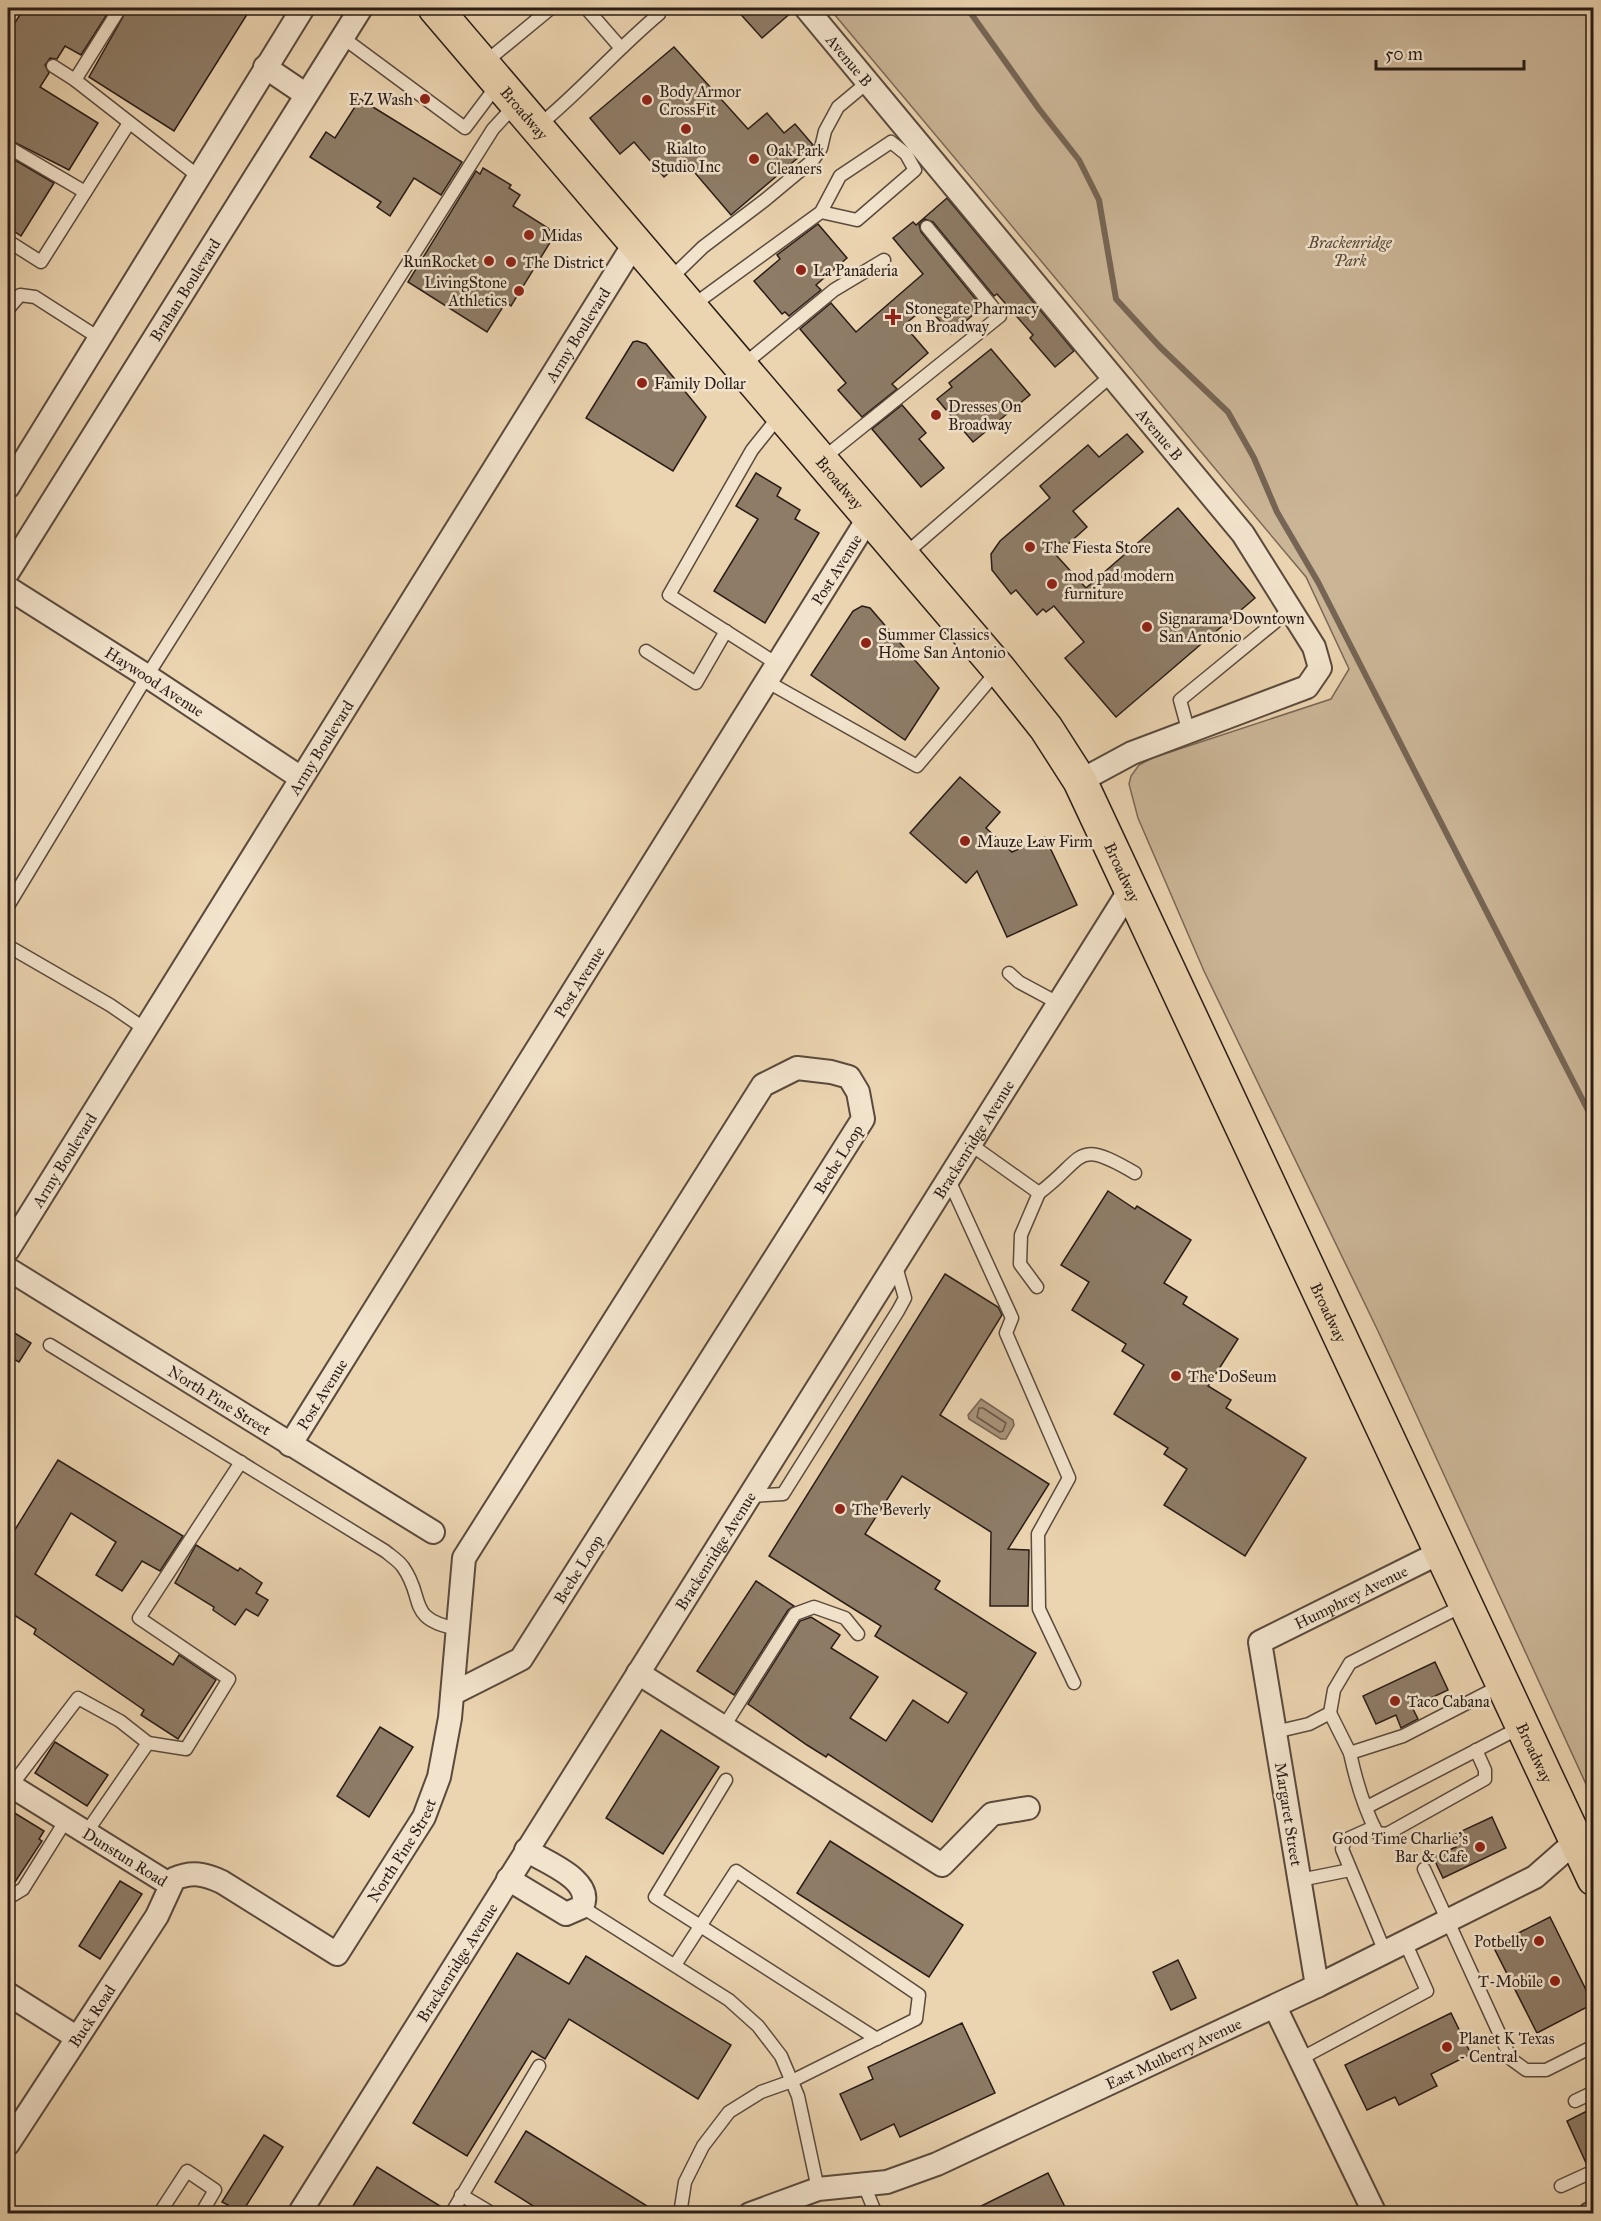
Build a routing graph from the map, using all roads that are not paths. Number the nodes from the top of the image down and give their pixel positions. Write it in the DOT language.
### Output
graph roads {
  1 [pos="120,8"];
  2 [pos="303,8"];
  3 [pos="361,8"];
  4 [pos="435,8"];
  5 [pos="551,8"];
  6 [pos="586,8"];
  7 [pos="806,8"];
  8 [pos="537,12"];
  9 [pos="659,14"];
  10 [pos="342,37"];
  11 [pos="620,47"];
  12 [pos="53,66"];
  13 [pos="265,67"];
  14 [pos="75,80"];
  15 [pos="868,82"];
  16 [pos="305,94"];
  17 [pos="509,94"];
  18 [pos="129,123"];
  19 [pos="8,147"];
  20 [pos="912,148"];
  21 [pos="198,176"];
  22 [pos="85,192"];
  23 [pos="821,212"];
  24 [pos="927,227"];
  25 [pos="8,241"];
  26 [pos="634,244"];
  27 [pos="884,260"];
  28 [pos="667,282"];
  29 [pos="690,308"];
  30 [pos="8,309"];
  31 [pos="99,338"];
  32 [pos="741,367"];
  33 [pos="1112,375"];
  34 [pos="781,414"];
  35 [pos="820,461"];
  36 [pos="8,488"];
  37 [pos="868,517"];
  38 [pos="903,556"];
  39 [pos="8,572"];
  40 [pos="8,588"];
  41 [pos="1291,609"];
  42 [pos="726,631"];
  43 [pos="646,651"];
  44 [pos="999,669"];
  45 [pos="772,673"];
  46 [pos="147,675"];
  47 [pos="1189,733"];
  48 [pos="301,778"];
  49 [pos="1080,781"];
  50 [pos="1131,888"];
  51 [pos="8,906"];
  52 [pos="8,946"];
  53 [pos="1009,973"];
  54 [pos="1058,1003"];
  55 [pos="145,1029"];
  56 [pos="970,1144"];
  57 [pos="1136,1173"];
  58 [pos="948,1178"];
  59 [pos="1038,1193"];
  60 [pos="8,1250"];
  61 [pos="895,1263"];
  62 [pos="8,1269"];
  63 [pos="1037,1287"];
  64 [pos="50,1344"];
  65 [pos="856,1352"];
  66 [pos="811,1424"];
  67 [pos="290,1445"];
  68 [pos="241,1462"];
  69 [pos="433,1532"];
  70 [pos="1441,1552"];
  71 [pos="464,1558"];
  72 [pos="1465,1605"];
  73 [pos="458,1629"];
  74 [pos="858,1634"];
  75 [pos="1260,1642"];
  76 [pos="638,1673"];
  77 [pos="1074,1683"];
  78 [pos="1503,1684"];
  79 [pos="452,1694"];
  80 [pos="1330,1713"];
  81 [pos="1522,1727"];
  82 [pos="723,1728"];
  83 [pos="1275,1732"];
  84 [pos="148,1743"];
  85 [pos="1476,1750"];
  86 [pos="1350,1753"];
  87 [pos="726,1780"];
  88 [pos="9,1785"];
  89 [pos="1367,1807"];
  90 [pos="1028,1808"];
  91 [pos="66,1820"];
  92 [pos="1374,1827"];
  93 [pos="86,1833"];
  94 [pos="1576,1841"];
  95 [pos="526,1850"];
  96 [pos="1424,1869"];
  97 [pos="1350,1870"];
  98 [pos="508,1879"];
  99 [pos="1593,1879"];
  100 [pos="1300,1880"];
  101 [pos="169,1884"];
  102 [pos="8,1898"];
  103 [pos="582,1906"];
  104 [pos="1449,1920"];
  105 [pos="701,1925"];
  106 [pos="1405,1942"];
  107 [pos="1385,1952"];
  108 [pos="337,1954"];
  109 [pos="675,1965"];
  110 [pos="1317,1986"];
  111 [pos="8,1994"];
  112 [pos="1275,2007"];
  113 [pos="76,2037"];
  114 [pos="877,2038"];
  115 [pos="1593,2046"];
  116 [pos="1300,2059"];
  117 [pos="539,2066"];
  118 [pos="792,2081"];
  119 [pos="1593,2092"];
  120 [pos="1575,2101"];
  121 [pos="8,2144"];
  122 [pos="1593,2170"];
  123 [pos="864,2185"];
  124 [pos="1561,2187"];
  125 [pos="818,2189"];
  126 [pos="461,2195"];
  127 [pos="764,2211"];
  128 [pos="159,2214"];
  129 [pos="201,2214"];
  130 [pos="299,2214"];
  131 [pos="451,2214"];
  132 [pos="493,2214"];
  133 [pos="680,2214"];
  134 [pos="876,2214"];
  135 [pos="1375,2214"];
  1 -- 14 [label="lane"];
  2 -- 13 [label="street"];
  3 -- 10 [label="street, Brahan Boulevard"];
  4 -- 17 [label="main road, Broadway"];
  5 -- 8 [label="lane"];
  6 -- 11 [label="lane"];
  7 -- 15 [label="street, Avenue B"];
  8 -- 17 [label="lane"];
  9 -- 11 [label="lane"];
  10 -- 16 [label="street, Brahan Boulevard"];
  10 -- 17 [label="lane"];
  11 -- 17 [label="lane"];
  12 -- 14 [label="lane"];
  13 -- 16 [label="street"];
  13 -- 21 [label="street"];
  14 -- 18 [label="lane"];
  15 -- 20 [label="street, Avenue B"];
  15 -- 28 [label="lane"];
  16 -- 39 [label="street, Brahan Boulevard"];
  17 -- 26 [label="main road, Broadway"];
  17 -- 46 [label="lane"];
  18 -- 21 [label="lane"];
  18 -- 22 [label="lane"];
  19 -- 22 [label="lane"];
  20 -- 23 [label="lane"];
  20 -- 23 [label="lane"];
  20 -- 33 [label="street, Avenue B"];
  21 -- 31 [label="street"];
  22 -- 25 [label="lane"];
  23 -- 29 [label="lane"];
  24 -- 35 [label="lane"];
  26 -- 28 [label="main road, Broadway"];
  26 -- 48 [label="street, Army Boulevard"];
  27 -- 32 [label="lane"];
  28 -- 29 [label="main road, Broadway"];
  29 -- 32 [label="main road, Broadway"];
  30 -- 31 [label="lane"];
  31 -- 36 [label="street"];
  32 -- 34 [label="main road, Broadway"];
  33 -- 38 [label="lane"];
  33 -- 41 [label="street, Avenue B"];
  34 -- 35 [label="main road, Broadway"];
  34 -- 42 [label="lane"];
  35 -- 37 [label="main road, Broadway"];
  37 -- 38 [label="main road, Broadway"];
  37 -- 45 [label="street, Post Avenue"];
  38 -- 44 [label="main road, Broadway"];
  40 -- 46 [label="street, Haywood Avenue"];
  41 -- 47 [label="lane"];
  41 -- 47 [label="street, Avenue B"];
  42 -- 43 [label="lane"];
  42 -- 45 [label="lane"];
  44 -- 45 [label="lane"];
  44 -- 49 [label="main road, Broadway"];
  45 -- 67 [label="street, Post Avenue"];
  46 -- 48 [label="street, Haywood Avenue"];
  46 -- 51 [label="lane"];
  47 -- 49 [label="street, Avenue B"];
  48 -- 55 [label="street, Army Boulevard"];
  49 -- 50 [label="main road, Broadway"];
  50 -- 54 [label="street, Brackenridge Avenue"];
  50 -- 70 [label="main road, Broadway"];
  52 -- 55 [label="lane"];
  53 -- 54 [label="lane"];
  54 -- 56 [label="street, Brackenridge Avenue"];
  55 -- 60 [label="street, Army Boulevard"];
  56 -- 58 [label="street, Brackenridge Avenue"];
  56 -- 59 [label="lane"];
  57 -- 59 [label="lane"];
  58 -- 61 [label="street, Brackenridge Avenue"];
  58 -- 77 [label="lane"];
  59 -- 63 [label="lane"];
  61 -- 65 [label="street, Brackenridge Avenue"];
  61 -- 65 [label="lane"];
  62 -- 67 [label="street, North Pine Street"];
  64 -- 68 [label="lane"];
  65 -- 66 [label="street, Brackenridge Avenue"];
  65 -- 66 [label="lane"];
  66 -- 76 [label="street, Brackenridge Avenue"];
  67 -- 69 [label="street, North Pine Street"];
  68 -- 73 [label="lane"];
  68 -- 84 [label="lane"];
  70 -- 72 [label="main road, Broadway"];
  70 -- 75 [label="street, Humphrey Avenue"];
  71 -- 73 [label="street, North Pine Street"];
  71 -- 79 [label="street, Beebe Loop"];
  72 -- 78 [label="main road, Broadway"];
  72 -- 80 [label="lane"];
  73 -- 79 [label="street, North Pine Street"];
  74 -- 82 [label="lane"];
  75 -- 83 [label="street, Margaret Street"];
  76 -- 82 [label="street"];
  76 -- 95 [label="street, Brackenridge Avenue"];
  78 -- 81 [label="main road, Broadway"];
  78 -- 86 [label="lane"];
  79 -- 108 [label="street, North Pine Street"];
  80 -- 83 [label="lane"];
  80 -- 86 [label="lane"];
  81 -- 85 [label="lane"];
  81 -- 94 [label="main road, Broadway"];
  82 -- 90 [label="street"];
  83 -- 100 [label="street, Margaret Street"];
  84 -- 88 [label="lane"];
  84 -- 93 [label="lane"];
  85 -- 89 [label="lane"];
  85 -- 92 [label="lane"];
  86 -- 89 [label="lane"];
  87 -- 105 [label="lane"];
  88 -- 91 [label="street, Dunstun Road"];
  89 -- 92 [label="lane"];
  91 -- 93 [label="street, Dunstun Road"];
  91 -- 102 [label="lane"];
  92 -- 97 [label="lane"];
  93 -- 101 [label="street, Dunstun Road"];
  94 -- 99 [label="main road, Broadway"];
  94 -- 104 [label="street, East Mulberry Avenue"];
  95 -- 98 [label="street, Brackenridge Avenue"];
  95 -- 103 [label="street"];
  96 -- 104 [label="lane"];
  97 -- 100 [label="lane"];
  97 -- 107 [label="lane"];
  98 -- 103 [label="street"];
  98 -- 130 [label="street, Brackenridge Avenue"];
  100 -- 110 [label="street, Margaret Street"];
  101 -- 108 [label="street, Dunstun Road"];
  101 -- 113 [label="street, Buck Road"];
  103 -- 109 [label="lane"];
  104 -- 106 [label="street, East Mulberry Avenue"];
  104 -- 115 [label="lane"];
  105 -- 109 [label="lane"];
  105 -- 114 [label="lane"];
  105 -- 114 [label="lane"];
  106 -- 107 [label="street, East Mulberry Avenue"];
  106 -- 116 [label="lane"];
  107 -- 110 [label="street, East Mulberry Avenue"];
  109 -- 118 [label="lane"];
  110 -- 112 [label="street, East Mulberry Avenue"];
  111 -- 113 [label="street"];
  112 -- 116 [label="street"];
  112 -- 123 [label="street, East Mulberry Avenue"];
  113 -- 121 [label="street, Buck Road"];
  114 -- 118 [label="lane"];
  116 -- 135 [label="street"];
  117 -- 126 [label="lane"];
  118 -- 125 [label="lane"];
  118 -- 133 [label="lane"];
  119 -- 120 [label="lane"];
  122 -- 124 [label="lane"];
  123 -- 125 [label="street, East Mulberry Avenue"];
  123 -- 134 [label="lane"];
  125 -- 127 [label="street, East Mulberry Avenue"];
  126 -- 131 [label="lane"];
  126 -- 132 [label="lane"];
  128 -- 129 [label="lane"];
}
